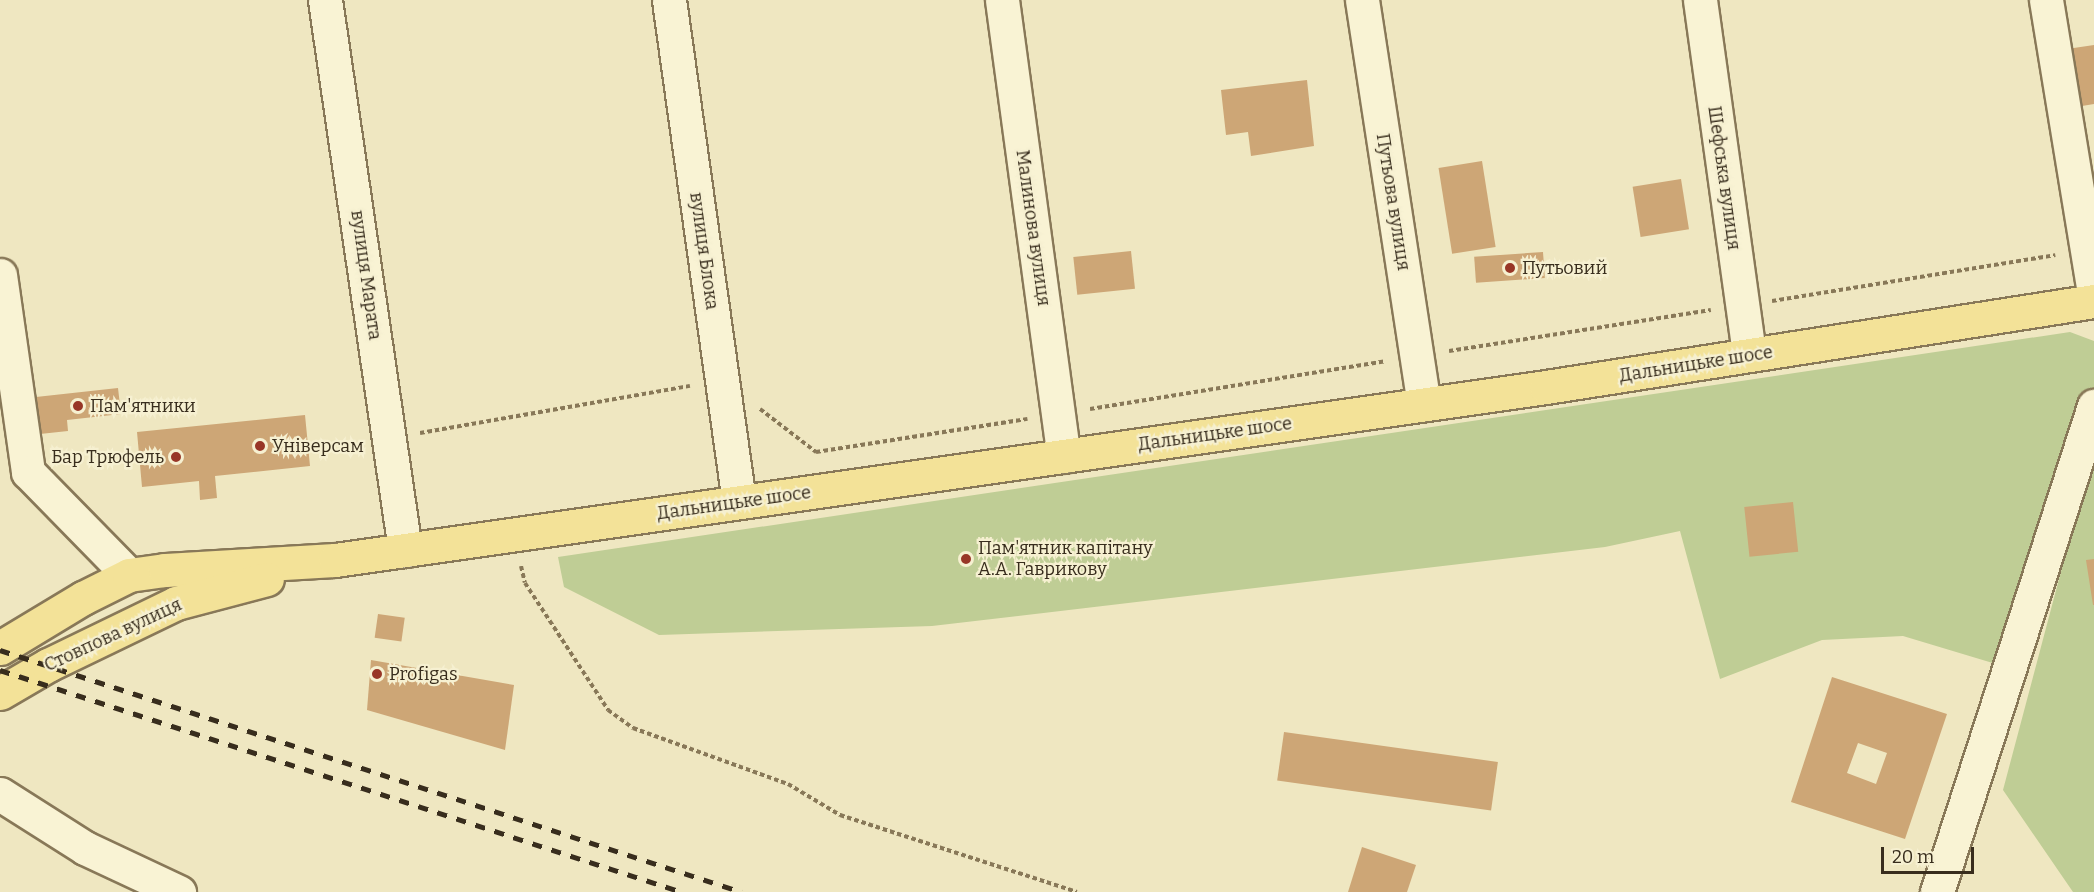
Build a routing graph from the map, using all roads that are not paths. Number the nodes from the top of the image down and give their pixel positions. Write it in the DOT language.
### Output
graph roads {
  1 [pos="325,0"];
  2 [pos="669,0"];
  3 [pos="1002,0"];
  4 [pos="1362,0"];
  5 [pos="1700,0"];
  6 [pos="2046,0"];
  7 [pos="0,275"];
  8 [pos="2094,292"];
  9 [pos="2094,301"];
  10 [pos="1749,355"];
  11 [pos="1424,405"];
  12 [pos="2094,406"];
  13 [pos="1064,456"];
  14 [pos="14,469"];
  15 [pos="739,502"];
  16 [pos="405,550"];
  17 [pos="335,560"];
  18 [pos="129,576"];
  19 [pos="0,648"];
  20 [pos="0,693"];
  21 [pos="0,794"];
  22 [pos="179,892"];
  23 [pos="1936,892"];
  1 -- 16 [label="street, вулиця Марата"];
  2 -- 15 [label="street, вулиця Блока"];
  3 -- 13 [label="street, Малинова вулиця"];
  4 -- 11 [label="street, Путьова вулиця"];
  5 -- 10 [label="street, Шефська вулиця"];
  6 -- 8 [label="street"];
  7 -- 14 [label="street"];
  9 -- 10 [label="main road, Дальницьке шосе"];
  10 -- 11 [label="main road, Дальницьке шосе"];
  11 -- 13 [label="main road, Дальницьке шосе"];
  12 -- 23 [label="street"];
  13 -- 15 [label="main road, Дальницьке шосе"];
  14 -- 18 [label="street"];
  15 -- 16 [label="main road, Дальницьке шосе"];
  16 -- 17 [label="main road, Дальницьке шосе"];
  17 -- 18 [label="main road"];
  17 -- 20 [label="main road, Стовпова вулиця"];
  18 -- 19 [label="main road"];
  21 -- 22 [label="street"];
}
